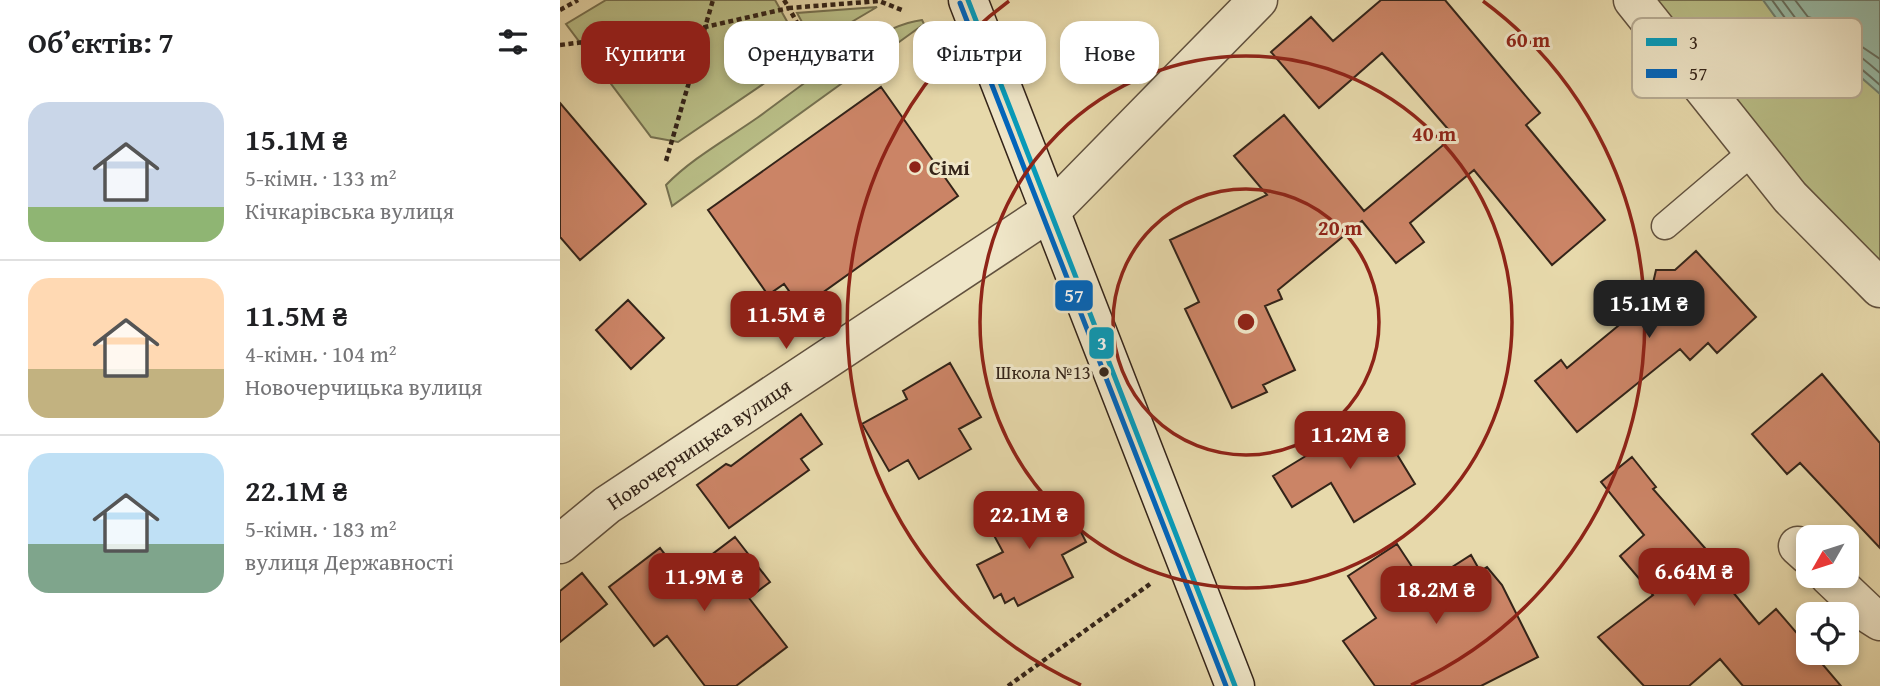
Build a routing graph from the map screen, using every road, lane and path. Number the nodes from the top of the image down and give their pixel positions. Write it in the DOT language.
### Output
graph roads {
  1 [pos="579,0"];
  2 [pos="713,0"];
  3 [pos="784,0"];
  4 [pos="968,0"];
  5 [pos="1258,0"];
  6 [pos="1633,0"];
  7 [pos="789,8"];
  8 [pos="560,10"];
  9 [pos="902,10"];
  10 [pos="1647,18"];
  11 [pos="707,21"];
  12 [pos="796,21"];
  13 [pos="710,26"];
  14 [pos="581,43"];
  15 [pos="560,46"];
  16 [pos="688,84"];
  17 [pos="1710,98"];
  18 [pos="1752,152"];
  19 [pos="666,161"];
  20 [pos="1052,210"];
  21 [pos="1665,226"];
  22 [pos="1880,288"];
  23 [pos="560,544"];
  24 [pos="1153,581"];
  25 [pos="1843,588"];
  26 [pos="1880,621"];
  27 [pos="1008,686"];
  28 [pos="1235,686"];
  1 -- 8 [label="path"];
  2 -- 11 [label="path"];
  3 -- 7 [label="path"];
  4 -- 20 [label="street"];
  5 -- 20 [label="street, Новочерчицька вулиця"];
  6 -- 10 [label="street"];
  7 -- 9 [label="path"];
  7 -- 12 [label="path"];
  7 -- 13 [label="path"];
  14 -- 15 [label="path"];
  16 -- 19 [label="path"];
  17 -- 18 [label="street"];
  18 -- 21 [label="lane"];
  18 -- 22 [label="street"];
  20 -- 23 [label="street, Новочерчицька вулиця"];
  20 -- 28 [label="street"];
  24 -- 27 [label="path"];
  25 -- 26 [label="street"];
}
